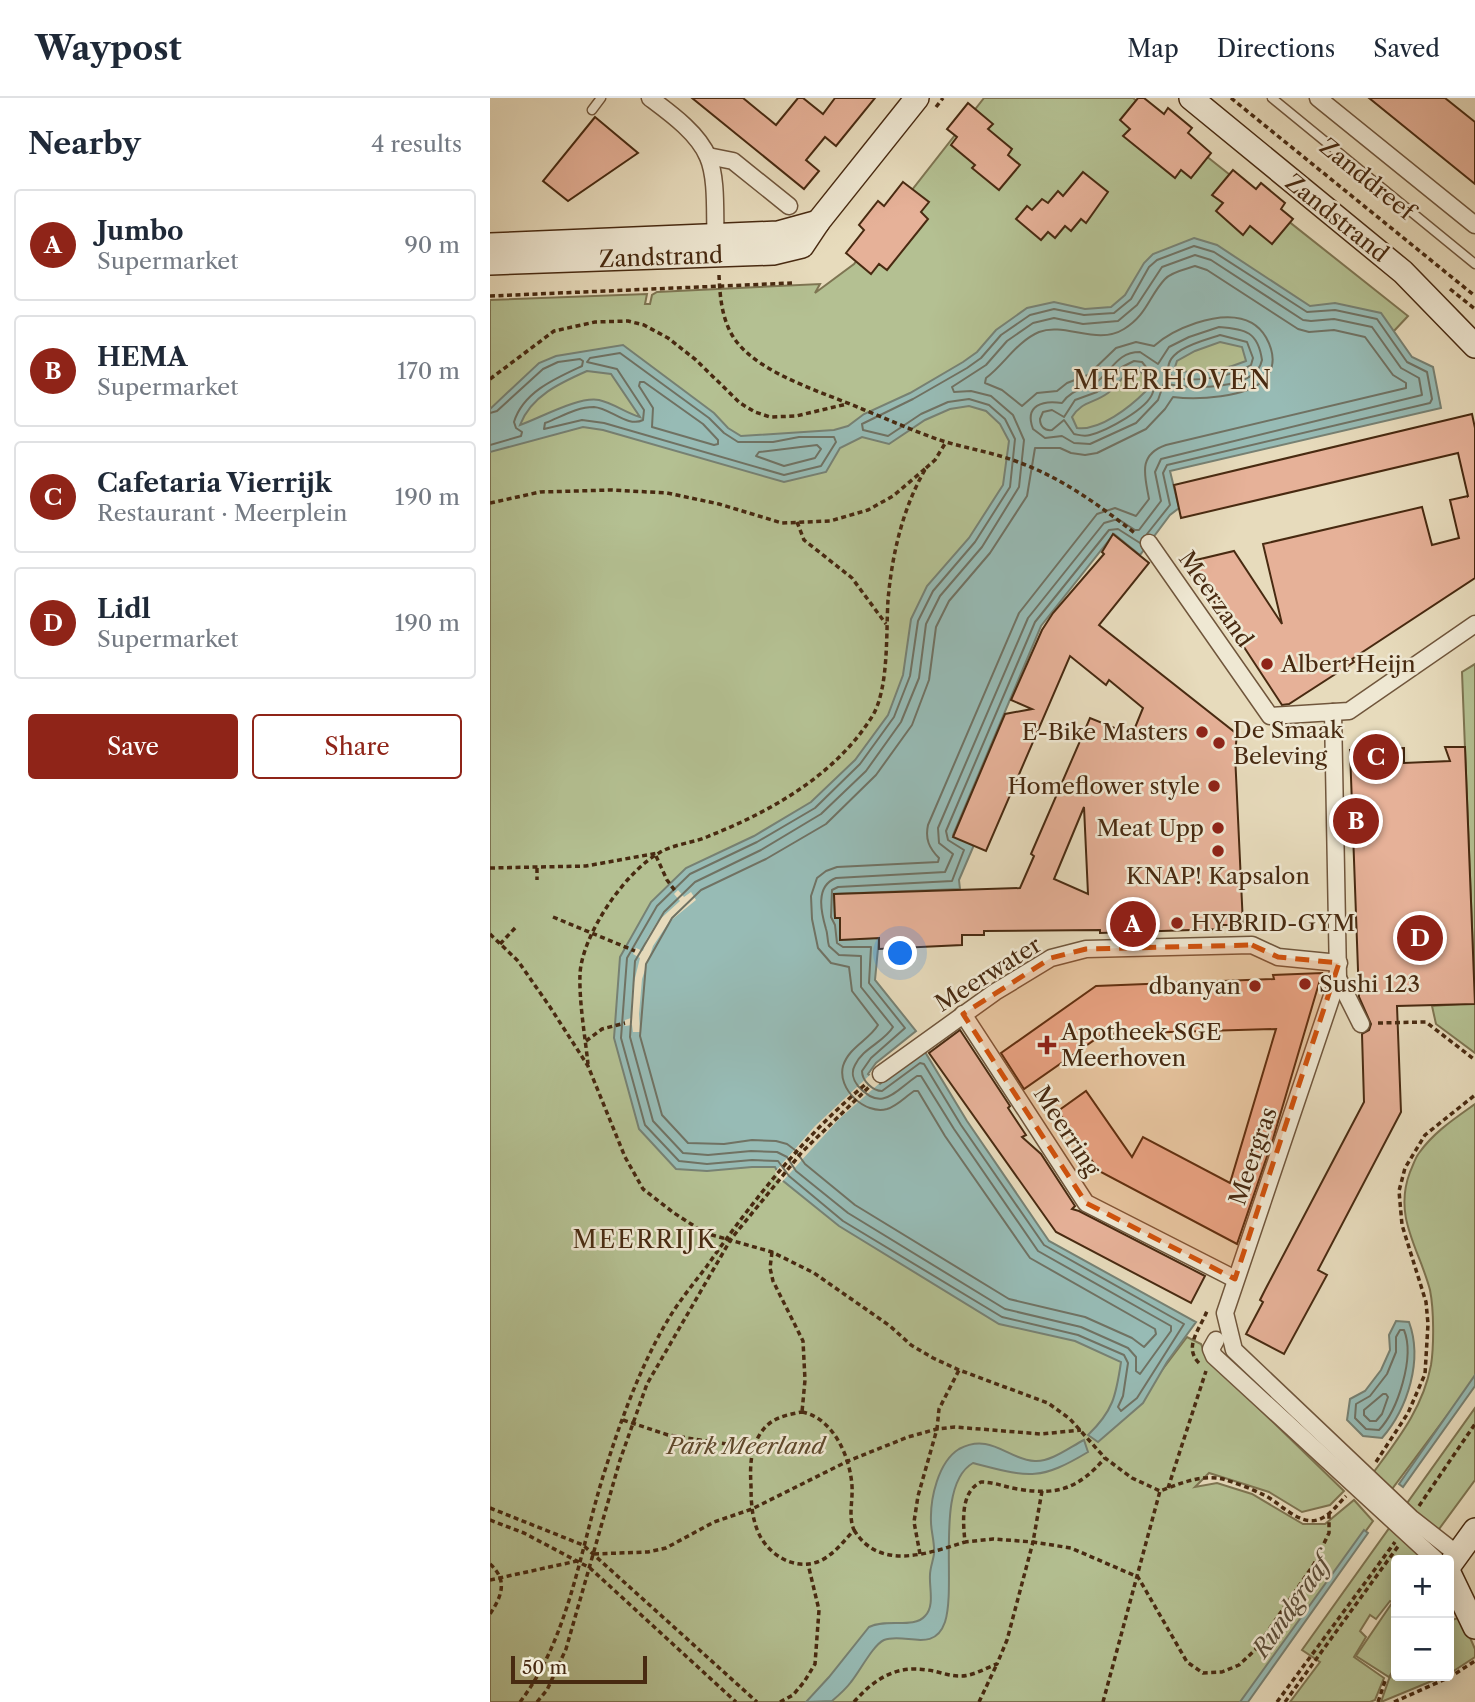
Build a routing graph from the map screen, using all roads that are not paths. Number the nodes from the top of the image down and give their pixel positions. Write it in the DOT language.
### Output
graph roads {
  1 [pos="601,98"];
  2 [pos="649,98"];
  3 [pos="917,98"];
  4 [pos="1191,98"];
  5 [pos="1272,98"];
  6 [pos="1318,98"];
  7 [pos="1345,98"];
  8 [pos="670,104"];
  9 [pos="592,110"];
  10 [pos="1334,111"];
  11 [pos="708,156"];
  12 [pos="789,206"];
  13 [pos="1475,225"];
  14 [pos="490,245"];
  15 [pos="716,245"];
  16 [pos="490,263"];
  17 [pos="1475,264"];
  18 [pos="1475,346"];
  19 [pos="1149,543"];
  20 [pos="1475,624"];
  21 [pos="1333,712"];
  22 [pos="1338,970"];
  23 [pos="963,1014"];
  24 [pos="1361,1024"];
  25 [pos="878,1076"];
  26 [pos="1235,1279"];
  27 [pos="1216,1340"];
  28 [pos="1361,1481"];
  29 [pos="1475,1530"];
  30 [pos="1439,1555"];
  31 [pos="1454,1556"];
  32 [pos="1454,1577"];
  33 [pos="1475,1627"];
  1 -- 9 [label="lane"];
  2 -- 8 [label="street"];
  3 -- 15 [label="street, Zandstrand"];
  4 -- 18 [label="street, Zandstrand"];
  5 -- 17 [label="lane, Zanddreef"];
  6 -- 10 [label="street, Zanddreef"];
  7 -- 10 [label="street"];
  8 -- 11 [label="street"];
  10 -- 13 [label="street, Zanddreef"];
  11 -- 12 [label="street"];
  11 -- 15 [label="street"];
  14 -- 15 [label="street, Zandstrand"];
  15 -- 16 [label="street, Zandstrand"];
  19 -- 21 [label="street, Meerzand"];
  20 -- 21 [label="street"];
  21 -- 22 [label="street"];
  22 -- 23 [label="street, Meerwater"];
  22 -- 24 [label="street"];
  22 -- 26 [label="street, Meergras"];
  23 -- 25 [label="street, Meerwater"];
  23 -- 26 [label="street, Meerring"];
  26 -- 28 [label="street, Meergras"];
  27 -- 28 [label="street"];
  28 -- 30 [label="street"];
  29 -- 31 [label="street"];
  32 -- 33 [label="street"];
}
